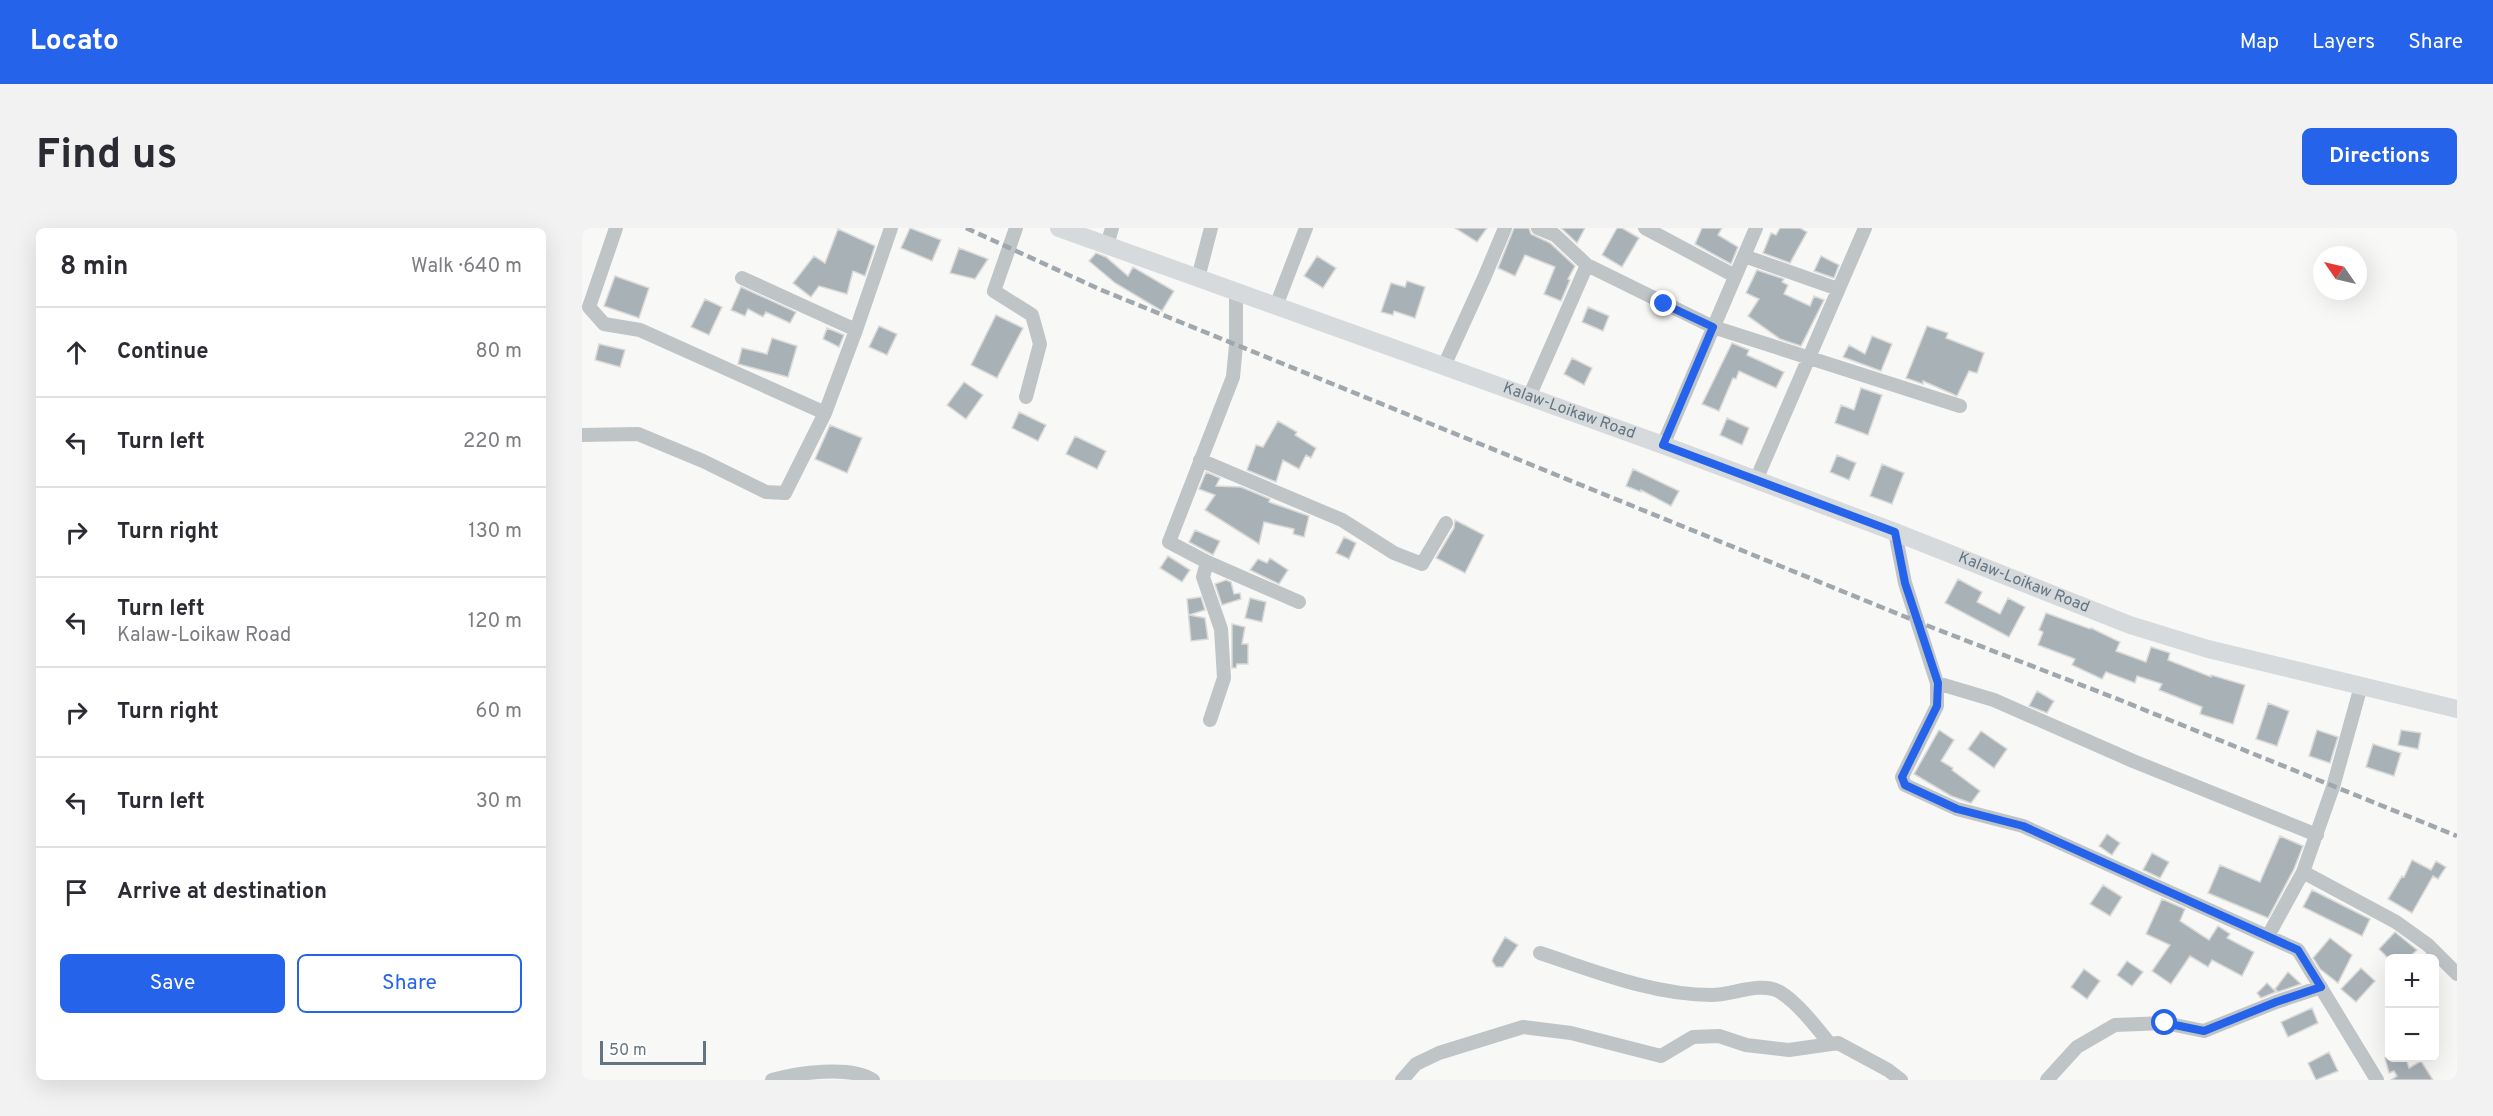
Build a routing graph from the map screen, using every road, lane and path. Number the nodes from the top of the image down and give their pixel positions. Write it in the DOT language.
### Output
graph roads {
  1 [pos="616,228"];
  2 [pos="891,228"];
  3 [pos="1016,228"];
  4 [pos="1059,228"];
  5 [pos="1211,228"];
  6 [pos="1306,228"];
  7 [pos="1505,228"];
  8 [pos="1538,228"];
  9 [pos="1645,228"];
  10 [pos="1756,228"];
  11 [pos="1865,228"];
  12 [pos="1109,237"];
  13 [pos="1744,256"];
  14 [pos="1587,265"];
  15 [pos="1736,276"];
  16 [pos="742,278"];
  17 [pos="1198,278"];
  18 [pos="1838,289"];
  19 [pos="1236,291"];
  20 [pos="1276,306"];
  21 [pos="1713,327"];
  22 [pos="856,330"];
  23 [pos="1809,358"];
  24 [pos="1444,366"];
  25 [pos="1026,397"];
  26 [pos="1529,397"];
  27 [pos="1960,406"];
  28 [pos="825,413"];
  29 [pos="582,435"];
  30 [pos="1663,445"];
  31 [pos="1200,460"];
  32 [pos="1756,480"];
  33 [pos="1446,523"];
  34 [pos="1895,532"];
  35 [pos="1207,562"];
  36 [pos="1299,602"];
  37 [pos="1938,683"];
  38 [pos="2361,686"];
  39 [pos="2457,709"];
  40 [pos="1210,720"];
  41 [pos="2316,835"];
  42 [pos="2303,872"];
  43 [pos="2268,936"];
  44 [pos="1540,953"];
  45 [pos="2457,974"];
  46 [pos="2321,987"];
  47 [pos="1830,1044"];
  48 [pos="772,1080"];
  49 [pos="873,1080"];
  50 [pos="1402,1080"];
  51 [pos="1901,1080"];
  52 [pos="2047,1080"];
  53 [pos="2377,1080"];
  1 -- 28 [label="street"];
  2 -- 22 [label="street"];
  3 -- 25 [label="street"];
  4 -- 12 [label="main road, Kalaw-Loikaw Road"];
  5 -- 17 [label="street"];
  6 -- 20 [label="street"];
  7 -- 24 [label="street"];
  8 -- 14 [label="street"];
  9 -- 15 [label="street"];
  10 -- 13 [label="street"];
  11 -- 18 [label="street"];
  12 -- 17 [label="main road, Kalaw-Loikaw Road"];
  13 -- 15 [label="street"];
  13 -- 18 [label="street"];
  14 -- 21 [label="street"];
  14 -- 26 [label="street"];
  15 -- 21 [label="street"];
  16 -- 22 [label="street"];
  17 -- 19 [label="main road, Kalaw-Loikaw Road"];
  18 -- 23 [label="street"];
  19 -- 20 [label="main road, Kalaw-Loikaw Road"];
  19 -- 31 [label="street"];
  20 -- 24 [label="main road, Kalaw-Loikaw Road"];
  21 -- 23 [label="street"];
  21 -- 30 [label="street"];
  22 -- 28 [label="street"];
  23 -- 27 [label="street"];
  23 -- 32 [label="street"];
  24 -- 26 [label="main road, Kalaw-Loikaw Road"];
  26 -- 30 [label="main road, Kalaw-Loikaw Road"];
  28 -- 29 [label="street"];
  30 -- 32 [label="main road, Kalaw-Loikaw Road"];
  31 -- 33 [label="street"];
  31 -- 35 [label="street"];
  32 -- 34 [label="main road, Kalaw-Loikaw Road"];
  34 -- 37 [label="street"];
  34 -- 38 [label="main road, Kalaw-Loikaw Road"];
  35 -- 36 [label="street"];
  35 -- 40 [label="street"];
  37 -- 41 [label="street"];
  37 -- 43 [label="street"];
  38 -- 39 [label="main road, Kalaw-Loikaw Road"];
  38 -- 41 [label="street"];
  41 -- 42 [label="street"];
  42 -- 43 [label="street"];
  42 -- 45 [label="street"];
  43 -- 46 [label="street"];
  44 -- 47 [label="street"];
  46 -- 52 [label="street"];
  46 -- 53 [label="street"];
  47 -- 50 [label="street"];
  47 -- 51 [label="street"];
  48 -- 49 [label="street"];
}
